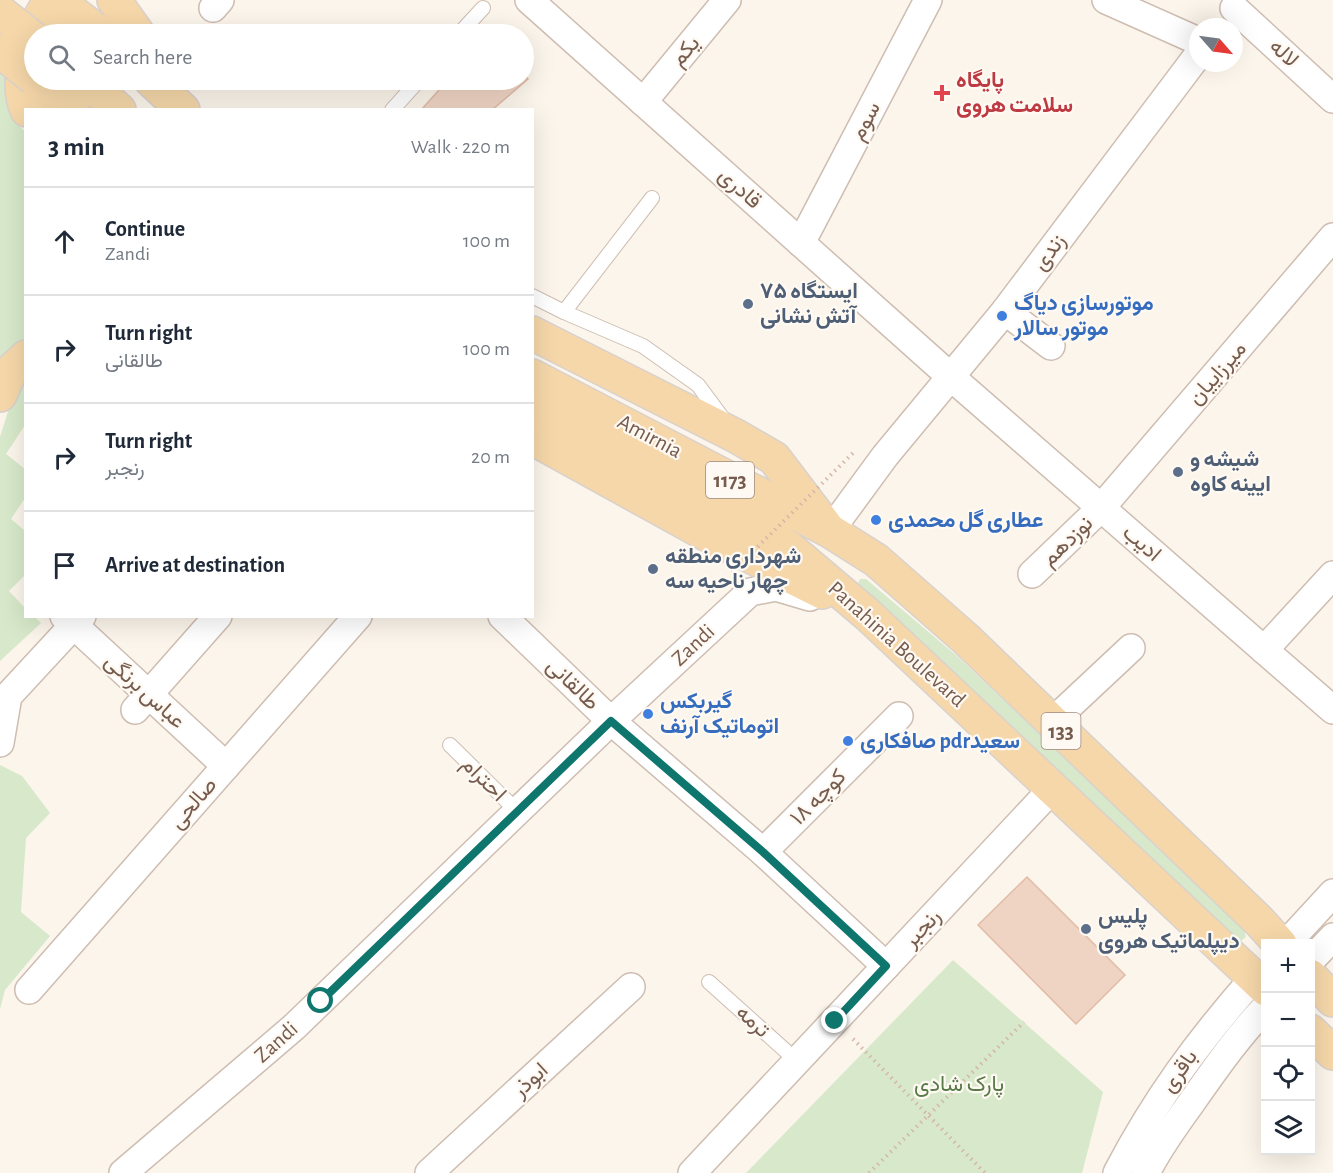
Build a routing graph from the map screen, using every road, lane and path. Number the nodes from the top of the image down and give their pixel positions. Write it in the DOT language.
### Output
graph roads {
  1 [pos="114,0"];
  2 [pos="529,0"];
  3 [pos="727,0"];
  4 [pos="928,0"];
  5 [pos="1106,0"];
  6 [pos="483,8"];
  7 [pos="0,12"];
  8 [pos="1231,12"];
  9 [pos="36,24"];
  10 [pos="88,24"];
  11 [pos="131,24"];
  12 [pos="468,24"];
  13 [pos="24,31"];
  14 [pos="1189,37"];
  15 [pos="0,51"];
  16 [pos="1189,67"];
  17 [pos="24,70"];
  18 [pos="24,80"];
  19 [pos="48,90"];
  20 [pos="97,90"];
  21 [pos="162,90"];
  22 [pos="177,90"];
  23 [pos="410,90"];
  24 [pos="1333,99"];
  25 [pos="643,102"];
  26 [pos="26,108"];
  27 [pos="71,108"];
  28 [pos="117,108"];
  29 [pos="181,108"];
  30 [pos="189,108"];
  31 [pos="394,108"];
  32 [pos="652,198"];
  33 [pos="1333,237"];
  34 [pos="801,243"];
  35 [pos="534,298"];
  36 [pos="1005,311"];
  37 [pos="564,312"];
  38 [pos="534,334"];
  39 [pos="1051,346"];
  40 [pos="24,359"];
  41 [pos="534,376"];
  42 [pos="951,377"];
  43 [pos="0,395"];
  44 [pos="534,411"];
  45 [pos="736,436"];
  46 [pos="534,439"];
  47 [pos="626,440"];
  48 [pos="853,453"];
  49 [pos="1101,508"];
  50 [pos="830,531"];
  51 [pos="789,548"];
  52 [pos="732,572"];
  53 [pos="1032,574"];
  54 [pos="1333,575"];
  55 [pos="868,615"];
  56 [pos="216,618"];
  57 [pos="356,618"];
  58 [pos="504,618"];
  59 [pos="73,620"];
  60 [pos="1131,648"];
  61 [pos="1264,650"];
  62 [pos="142,702"];
  63 [pos="1333,710"];
  64 [pos="899,716"];
  65 [pos="611,721"];
  66 [pos="1052,722"];
  67 [pos="0,743"];
  68 [pos="450,745"];
  69 [pos="226,766"];
  70 [pos="1053,788"];
  71 [pos="518,812"];
  72 [pos="763,852"];
  73 [pos="1333,893"];
  74 [pos="1333,937"];
  75 [pos="1275,939"];
  76 [pos="1291,939"];
  77 [pos="1315,957"];
  78 [pos="886,966"];
  79 [pos="1315,980"];
  80 [pos="710,982"];
  81 [pos="1261,983"];
  82 [pos="631,987"];
  83 [pos="1261,987"];
  84 [pos="29,990"];
  85 [pos="1261,991"];
  86 [pos="1333,1000"];
  87 [pos="835,1021"];
  88 [pos="1024,1022"];
  89 [pos="1315,1035"];
  90 [pos="1333,1053"];
  91 [pos="797,1061"];
  92 [pos="929,1115"];
  93 [pos="123,1173"];
  94 [pos="429,1173"];
  95 [pos="692,1173"];
  96 [pos="869,1173"];
  97 [pos="985,1173"];
  98 [pos="1117,1173"];
  99 [pos="1146,1173"];
  1 -- 11 [label="main road"];
  2 -- 25 [label="street, قادری"];
  3 -- 25 [label="street, یکم"];
  4 -- 34 [label="street, سوم"];
  5 -- 14 [label="street"];
  6 -- 12 [label="lane"];
  7 -- 13 [label="main road, bridge"];
  8 -- 24 [label="street, لاله"];
  9 -- 10 [label="main road"];
  15 -- 17 [label="main road, bridge"];
  16 -- 36 [label="street, زندی"];
  18 -- 26 [label="main road"];
  19 -- 27 [label="main road"];
  20 -- 28 [label="main road"];
  21 -- 29 [label="main road"];
  22 -- 30 [label="main road"];
  23 -- 31 [label="lane"];
  25 -- 34 [label="street, قادری"];
  32 -- 37 [label="lane"];
  33 -- 49 [label="street, میرزاییان"];
  34 -- 42 [label="street, قادری"];
  35 -- 37 [label="lane"];
  36 -- 39 [label="street"];
  36 -- 42 [label="street, زندی"];
  37 -- 45 [label="lane"];
  38 -- 45 [label="main road"];
  40 -- 43 [label="main road"];
  41 -- 47 [label="main road, Amirnia / 1173"];
  42 -- 49 [label="street, ادیب"];
  42 -- 50 [label="street, زندی"];
  44 -- 47 [label="main road, Amirnia / 1173"];
  45 -- 50 [label="main road"];
  46 -- 55 [label="main road"];
  47 -- 50 [label="main road, Amirnia / 1173"];
  47 -- 51 [label="main road, Amirnia / 1173"];
  48 -- 52 [label="path, bridge"];
  49 -- 53 [label="street, نوزدهم"];
  49 -- 61 [label="street, ادیب"];
  50 -- 66 [label="main road, Panahinia Boulevard / 133"];
  51 -- 55 [label="main road, Panahinia Boulevard / 133"];
  54 -- 61 [label="street"];
  55 -- 65 [label="street, Zandi"];
  55 -- 70 [label="main road, Panahinia Boulevard / 133"];
  56 -- 62 [label="street"];
  57 -- 69 [label="street, صالحی"];
  58 -- 65 [label="street, طالقانی"];
  59 -- 62 [label="street, عباس برنگی"];
  59 -- 67 [label="street"];
  60 -- 66 [label="street"];
  61 -- 63 [label="street, ادیب"];
  62 -- 69 [label="street, عباس برنگی"];
  64 -- 72 [label="street, کوچه ۱۸"];
  65 -- 71 [label="street, Zandi"];
  65 -- 72 [label="street, طالقانی"];
  66 -- 75 [label="main road, Panahinia Boulevard / 133"];
  68 -- 71 [label="lane, احترام"];
  69 -- 84 [label="street, صالحی"];
  70 -- 78 [label="street, رنجبر"];
  70 -- 81 [label="main road, Panahinia Boulevard / 133"];
  71 -- 93 [label="street, Zandi"];
  72 -- 78 [label="street, طالقانی"];
  73 -- 76 [label="street"];
  74 -- 77 [label="street"];
  78 -- 87 [label="street, رنجبر"];
  79 -- 86 [label="main road"];
  80 -- 91 [label="lane, ترمه"];
  82 -- 94 [label="street, ابوذر"];
  83 -- 98 [label="street, باقری"];
  85 -- 99 [label="street, باقری"];
  87 -- 91 [label="street, رنجبر"];
  87 -- 92 [label="path"];
  88 -- 92 [label="path"];
  89 -- 90 [label="main road"];
  91 -- 95 [label="street, رنجبر"];
  92 -- 96 [label="path"];
  92 -- 97 [label="path"];
}
